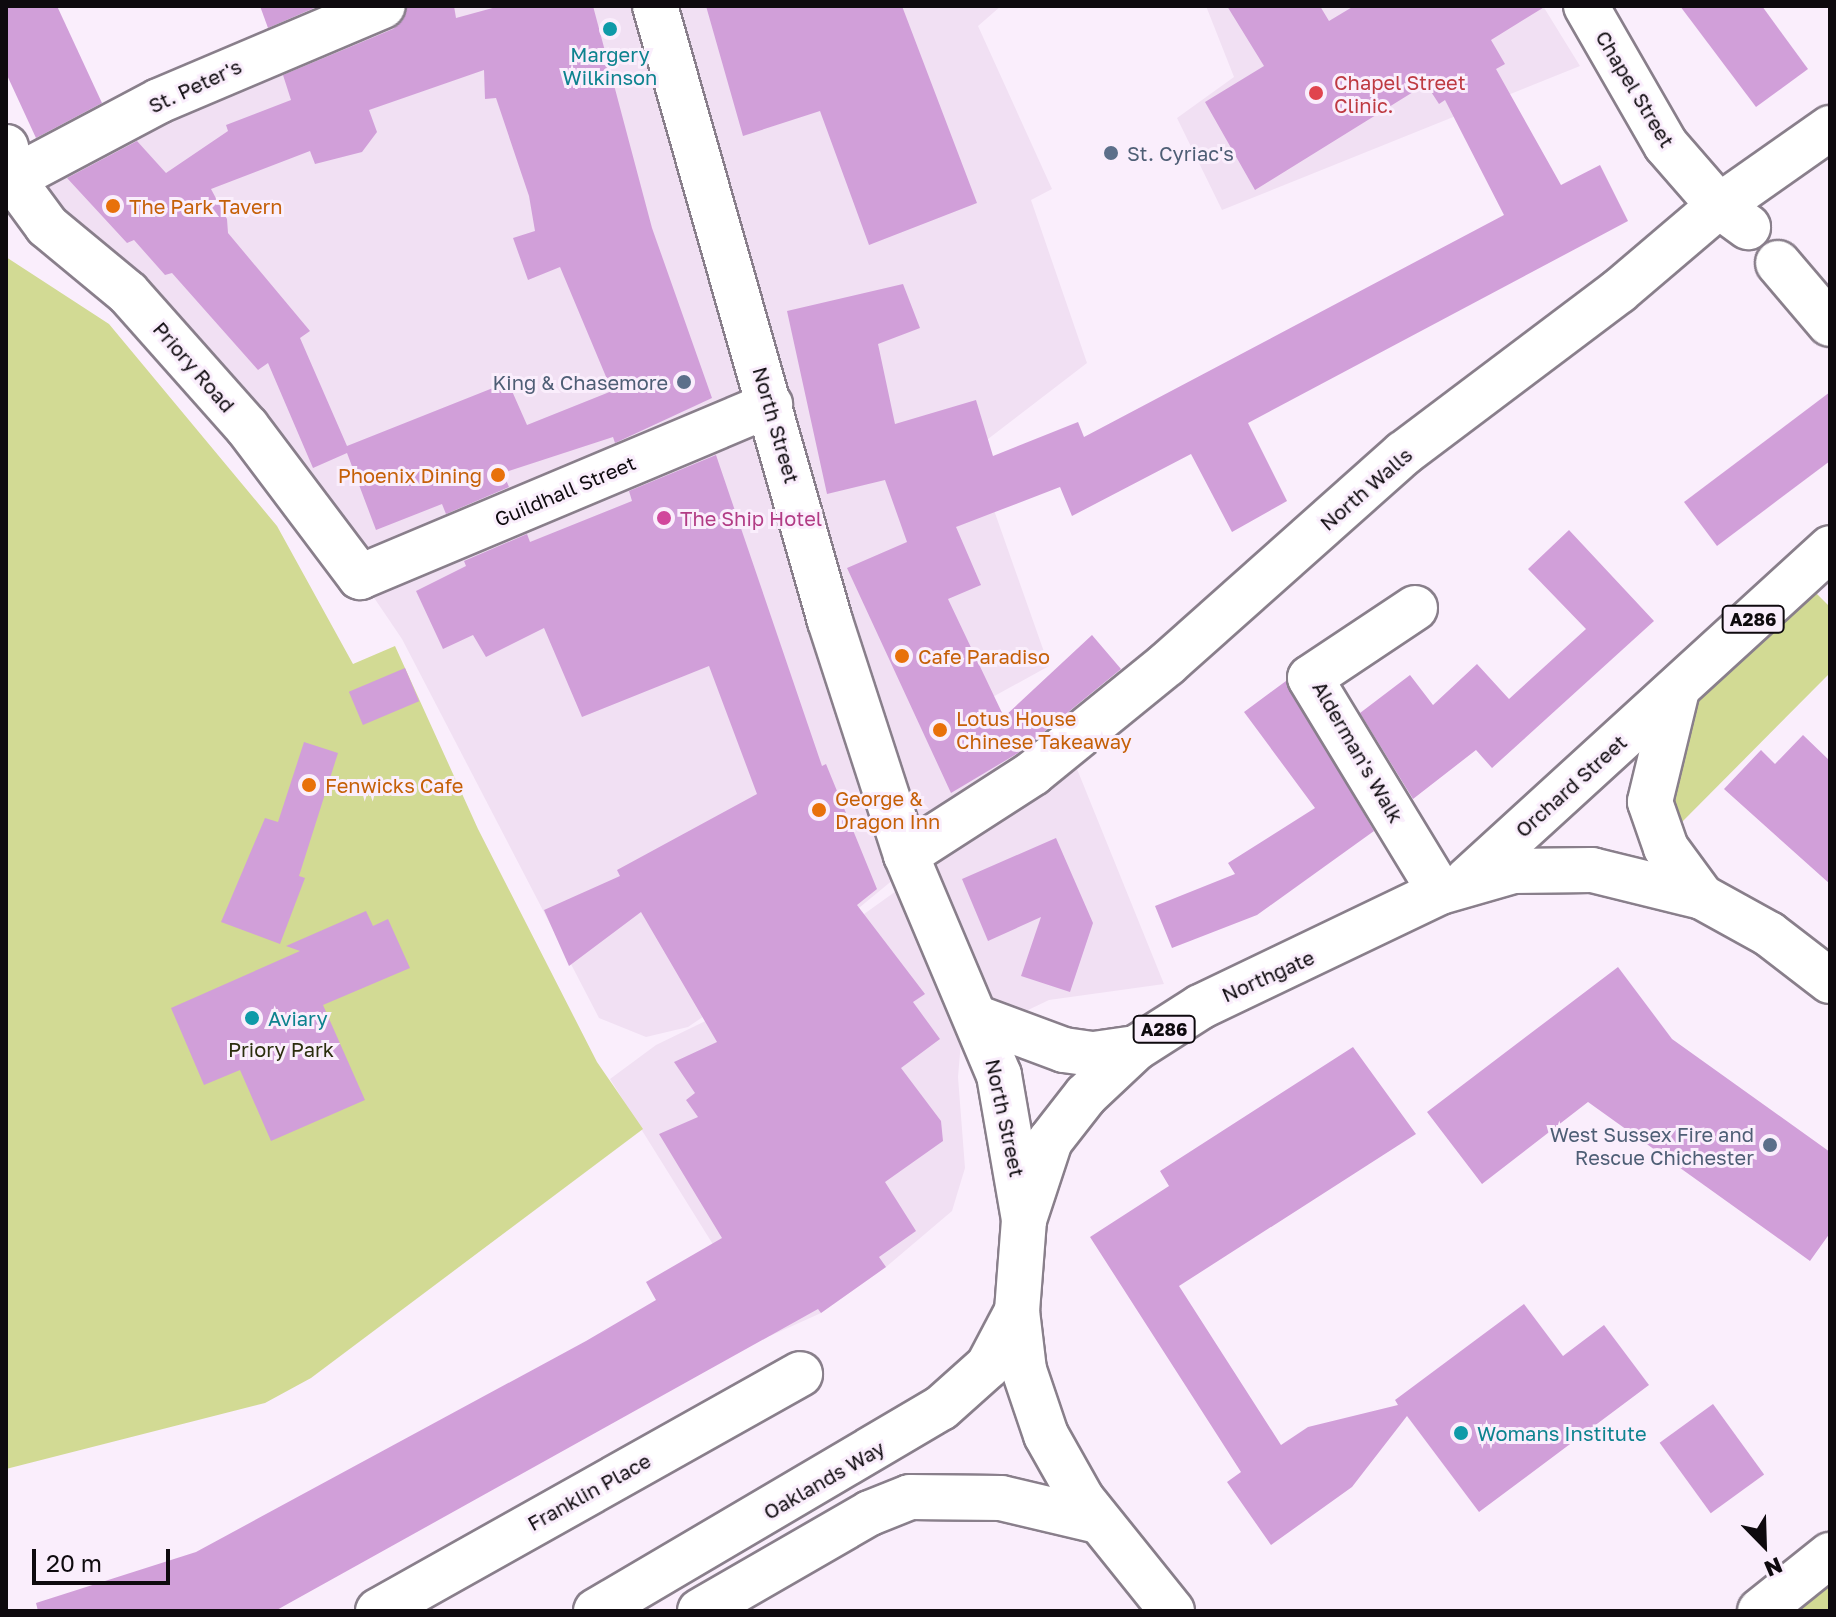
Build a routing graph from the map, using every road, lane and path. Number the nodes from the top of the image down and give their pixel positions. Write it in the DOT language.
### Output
graph roads {
  1 [pos="383,6"];
  2 [pos="655,6"];
  3 [pos="1586,6"];
  4 [pos="1830,128"];
  5 [pos="9,170"];
  6 [pos="1733,217"];
  7 [pos="1778,263"];
  8 [pos="1830,324"];
  9 [pos="770,405"];
  10 [pos="1830,548"];
  11 [pos="360,577"];
  12 [pos="1415,608"];
  13 [pos="1677,690"];
  14 [pos="906,855"];
  15 [pos="1452,887"];
  16 [pos="1702,897"];
  17 [pos="1830,981"];
  18 [pos="978,1018"];
  19 [pos="1136,1048"];
  20 [pos="1024,1220"];
  21 [pos="1017,1311"];
  22 [pos="800,1374"];
  23 [pos="1098,1521"];
  24 [pos="1830,1555"];
  25 [pos="378,1611"];
  26 [pos="596,1611"];
  27 [pos="700,1611"];
  28 [pos="1172,1611"];
  29 [pos="1760,1611"];
  1 -- 5 [label="street, St. Peter's"];
  2 -- 9 [label="street, North Street"];
  3 -- 6 [label="street, Chapel Street"];
  4 -- 6 [label="street, North Walls"];
  5 -- 11 [label="street, Priory Road"];
  6 -- 14 [label="street, North Walls"];
  7 -- 8 [label="street"];
  9 -- 11 [label="street, Guildhall Street"];
  9 -- 14 [label="street, North Street"];
  10 -- 13 [label="street, Orchard Street / A286"];
  12 -- 15 [label="street, Alderman's Walk"];
  13 -- 15 [label="street, Orchard Street / A286"];
  13 -- 16 [label="street, A286"];
  14 -- 18 [label="street, North Street"];
  15 -- 16 [label="street, Northgate / A286"];
  15 -- 19 [label="street, Northgate / A286"];
  16 -- 17 [label="street, A286"];
  18 -- 19 [label="street, North Street"];
  18 -- 20 [label="street, North Street"];
  19 -- 20 [label="street, Northgate / A286"];
  20 -- 21 [label="street, Northgate / A286"];
  21 -- 23 [label="street, Northgate / A286"];
  21 -- 26 [label="street, Oaklands Way / A286"];
  22 -- 25 [label="street, Franklin Place"];
  23 -- 27 [label="street"];
  23 -- 28 [label="street, Northgate / A286"];
  24 -- 29 [label="street"];
}
